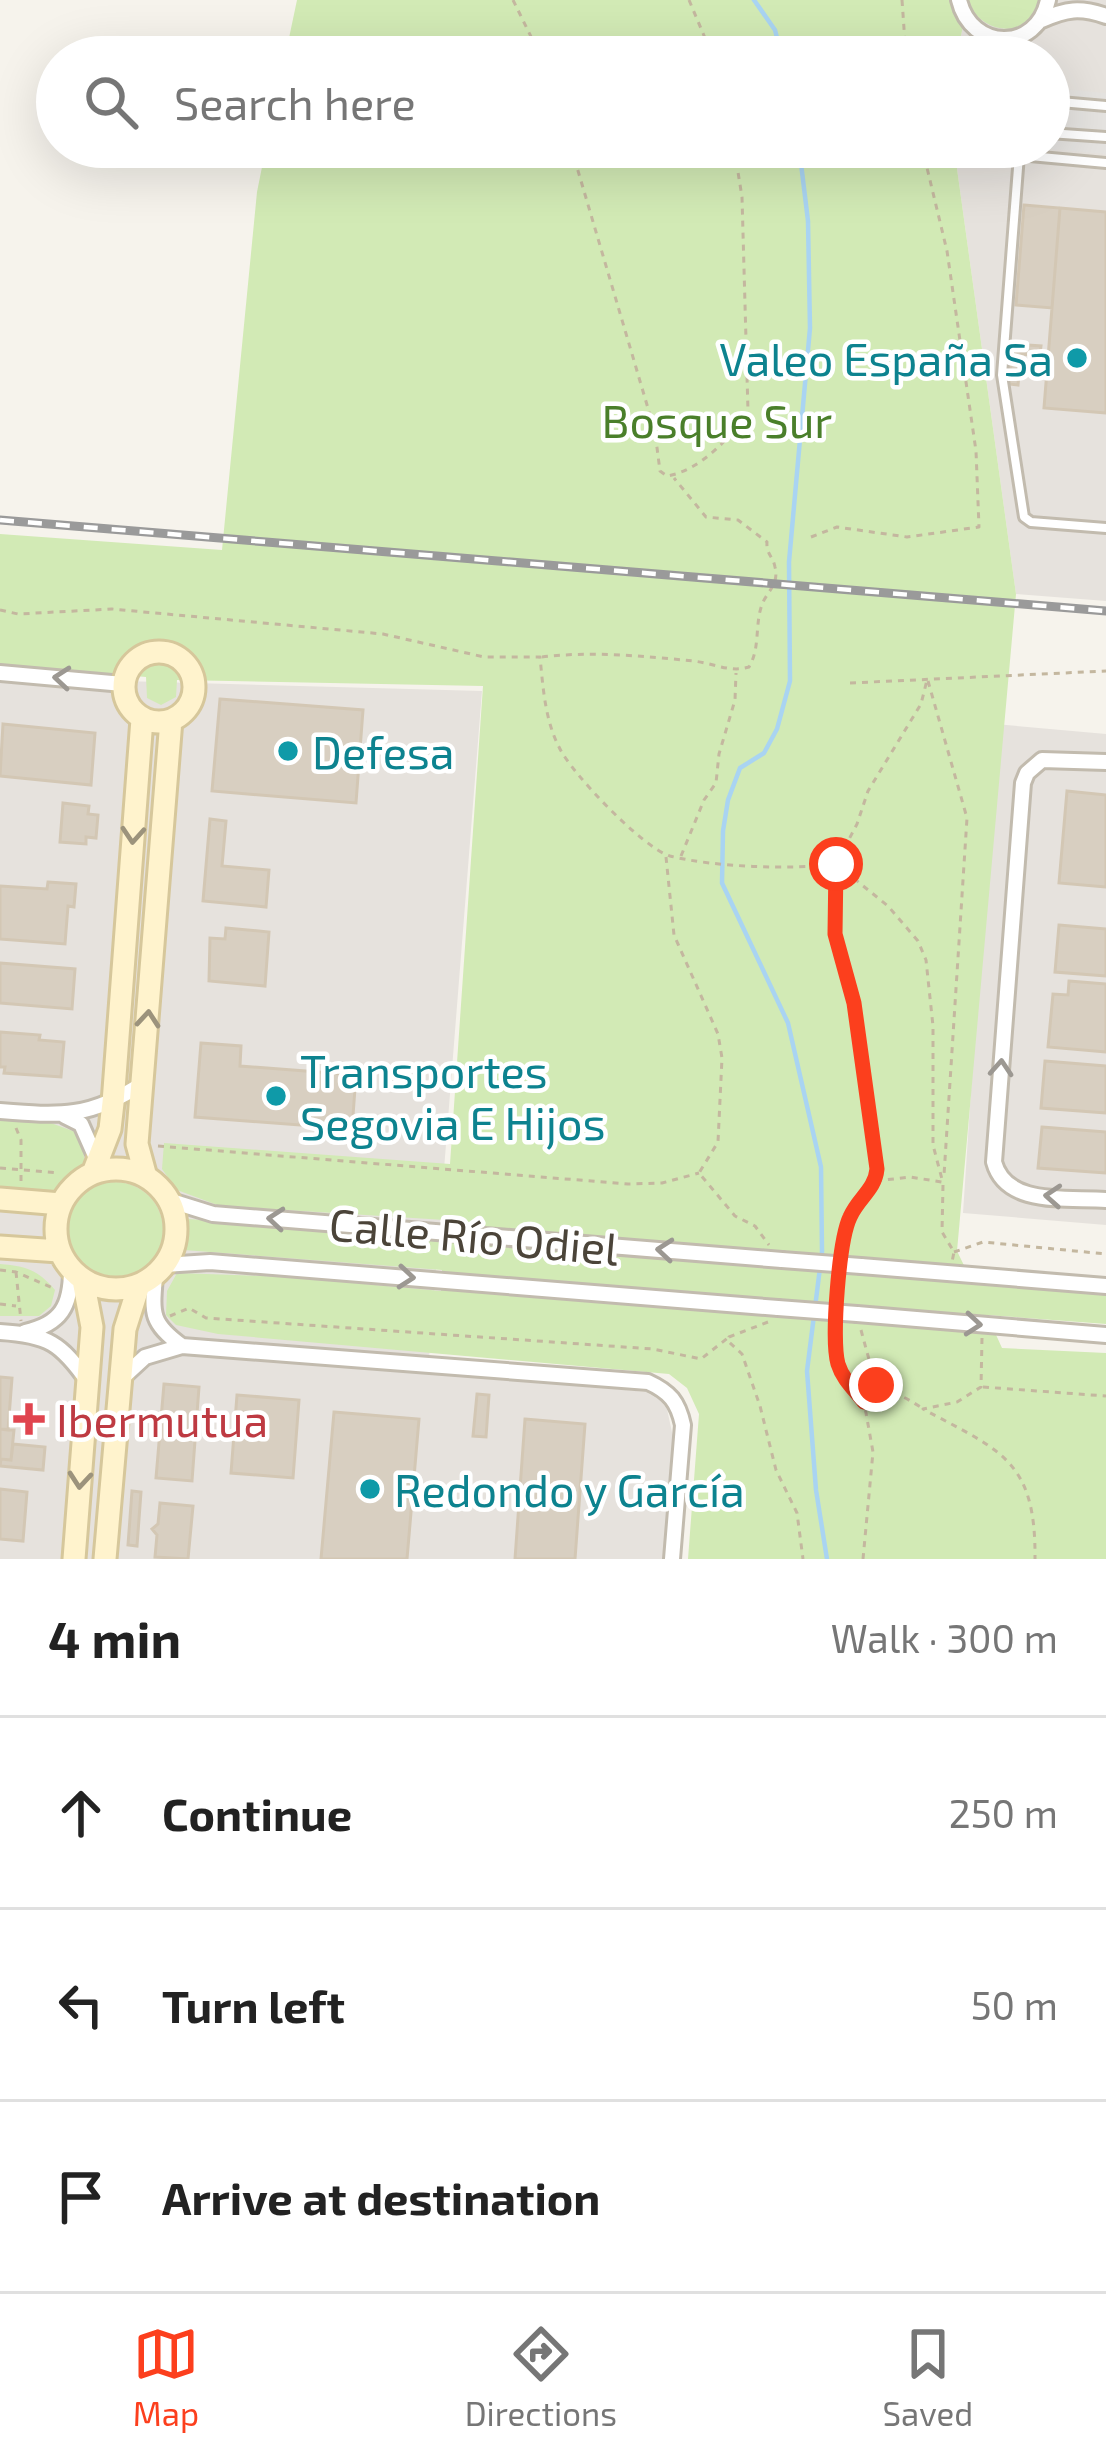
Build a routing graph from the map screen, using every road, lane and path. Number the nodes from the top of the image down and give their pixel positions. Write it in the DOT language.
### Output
graph roads {
  1 [pos="513,0"];
  2 [pos="689,0"];
  3 [pos="902,0"];
  4 [pos="959,0"];
  5 [pos="1048,0"];
  6 [pos="1106,16"];
  7 [pos="1042,20"];
  8 [pos="531,36"];
  9 [pos="704,36"];
  10 [pos="905,36"];
  11 [pos="986,36"];
  12 [pos="1021,36"];
  13 [pos="1070,103"];
  14 [pos="1106,106"];
  15 [pos="1070,134"];
  16 [pos="1106,137"];
  17 [pos="1070,160"];
  18 [pos="1106,163"];
  19 [pos="577,168"];
  20 [pos="737,168"];
  21 [pos="927,168"];
  22 [pos="1018,168"];
  23 [pos="673,476"];
  24 [pos="1106,528"];
  25 [pos="812,537"];
  26 [pos="0,610"];
  27 [pos="540,657"];
  28 [pos="736,671"];
  29 [pos="1106,671"];
  30 [pos="0,673"];
  31 [pos="927,680"];
  32 [pos="850,683"];
  33 [pos="123,684"];
  34 [pos="142,718"];
  35 [pos="171,721"];
  36 [pos="1106,762"];
  37 [pos="666,855"];
  38 [pos="680,857"];
  39 [pos="836,864"];
  40 [pos="143,1083"];
  41 [pos="113,1103"];
  42 [pos="0,1111"];
  43 [pos="65,1116"];
  44 [pos="14,1123"];
  45 [pos="137,1144"];
  46 [pos="95,1167"];
  47 [pos="0,1168"];
  48 [pos="21,1170"];
  49 [pos="59,1173"];
  50 [pos="699,1173"];
  51 [pos="146,1177"];
  52 [pos="876,1181"];
  53 [pos="944,1183"];
  54 [pos="10,1195"];
  55 [pos="168,1200"];
  56 [pos="1106,1200"];
  57 [pos="61,1204"];
  58 [pos="954,1252"];
  59 [pos="1106,1254"];
  60 [pos="8,1255"];
  61 [pos="776,1259"];
  62 [pos="840,1263"];
  63 [pos="71,1267"];
  64 [pos="0,1270"];
  65 [pos="16,1272"];
  66 [pos="950,1274"];
  67 [pos="152,1275"];
  68 [pos="837,1278"];
  69 [pos="1106,1286"];
  70 [pos="62,1292"];
  71 [pos="0,1304"];
  72 [pos="19,1306"];
  73 [pos="778,1308"];
  74 [pos="838,1310"];
  75 [pos="860,1315"];
  76 [pos="161,1319"];
  77 [pos="838,1324"];
  78 [pos="982,1324"];
  79 [pos="21,1327"];
  80 [pos="0,1331"];
  81 [pos="1106,1335"];
  82 [pos="729,1337"];
  83 [pos="182,1346"];
  84 [pos="120,1380"];
  85 [pos="88,1382"];
  86 [pos="981,1387"];
  87 [pos="877,1391"];
  88 [pos="1106,1396"];
  89 [pos="864,1402"];
  90 [pos="923,1409"];
  91 [pos="74,1559"];
  92 [pos="105,1559"];
  93 [pos="672,1559"];
  94 [pos="803,1559"];
  95 [pos="862,1559"];
  96 [pos="1035,1559"];
  1 -- 8 [label="path"];
  2 -- 9 [label="path"];
  3 -- 10 [label="path"];
  4 -- 11 [label="street"];
  5 -- 7 [label="street"];
  6 -- 7 [label="street"];
  7 -- 12 [label="street"];
  13 -- 14 [label="lane"];
  15 -- 16 [label="lane"];
  17 -- 18 [label="lane"];
  19 -- 23 [label="path"];
  20 -- 23 [label="path"];
  21 -- 25 [label="path"];
  22 -- 24 [label="lane"];
  23 -- 28 [label="path"];
  26 -- 27 [label="path"];
  27 -- 28 [label="path"];
  27 -- 37 [label="path"];
  28 -- 38 [label="path"];
  29 -- 31 [label="path"];
  33 -- 30 [label="street, one-way"];
  31 -- 32 [label="path"];
  31 -- 39 [label="path"];
  31 -- 53 [label="path"];
  33 -- 34 [label="street"];
  33 -- 35 [label="street"];
  34 -- 35 [label="street"];
  34 -- 41 [label="street, one-way"];
  40 -- 35 [label="street, one-way"];
  56 -- 36 [label="street, one-way"];
  37 -- 38 [label="path"];
  37 -- 50 [label="path"];
  38 -- 39 [label="path"];
  39 -- 52 [label="path"];
  39 -- 53 [label="path"];
  40 -- 41 [label="street"];
  40 -- 45 [label="street"];
  41 -- 43 [label="street"];
  41 -- 46 [label="street"];
  42 -- 43 [label="street"];
  43 -- 46 [label="street"];
  44 -- 48 [label="path"];
  45 -- 50 [label="path"];
  45 -- 51 [label="street"];
  46 -- 51 [label="street"];
  46 -- 57 [label="street"];
  47 -- 48 [label="path"];
  48 -- 49 [label="path"];
  48 -- 54 [label="path"];
  50 -- 61 [label="path"];
  51 -- 55 [label="street"];
  52 -- 53 [label="path"];
  52 -- 62 [label="path"];
  53 -- 58 [label="path"];
  54 -- 57 [label="street"];
  61 -- 55 [label="street, Calle Río Odiel, one-way"];
  55 -- 67 [label="street"];
  57 -- 63 [label="street"];
  58 -- 59 [label="path"];
  58 -- 66 [label="path"];
  60 -- 63 [label="street"];
  60 -- 65 [label="path"];
  61 -- 66 [label="street, Calle Río Odiel, bridge"];
  63 -- 67 [label="street"];
  63 -- 79 [label="street"];
  63 -- 85 [label="street"];
  64 -- 65 [label="path"];
  65 -- 70 [label="path"];
  65 -- 72 [label="path"];
  66 -- 69 [label="street"];
  67 -- 73 [label="street, Calle Río Odiel, one-way"];
  67 -- 83 [label="street"];
  67 -- 84 [label="street"];
  68 -- 74 [label="path"];
  71 -- 72 [label="path"];
  72 -- 79 [label="path"];
  73 -- 75 [label="street, Calle Río Odiel, bridge"];
  73 -- 82 [label="path"];
  75 -- 78 [label="street, one-way"];
  75 -- 87 [label="path"];
  76 -- 82 [label="path"];
  77 -- 89 [label="path"];
  78 -- 81 [label="street"];
  78 -- 86 [label="path"];
  79 -- 80 [label="street"];
  79 -- 85 [label="street"];
  82 -- 94 [label="path"];
  83 -- 84 [label="street"];
  83 -- 93 [label="street"];
  84 -- 92 [label="street"];
  85 -- 91 [label="street, one-way"];
  86 -- 88 [label="path"];
  86 -- 90 [label="path"];
  87 -- 89 [label="path"];
  87 -- 90 [label="path"];
  89 -- 95 [label="path"];
  90 -- 96 [label="path"];
}
